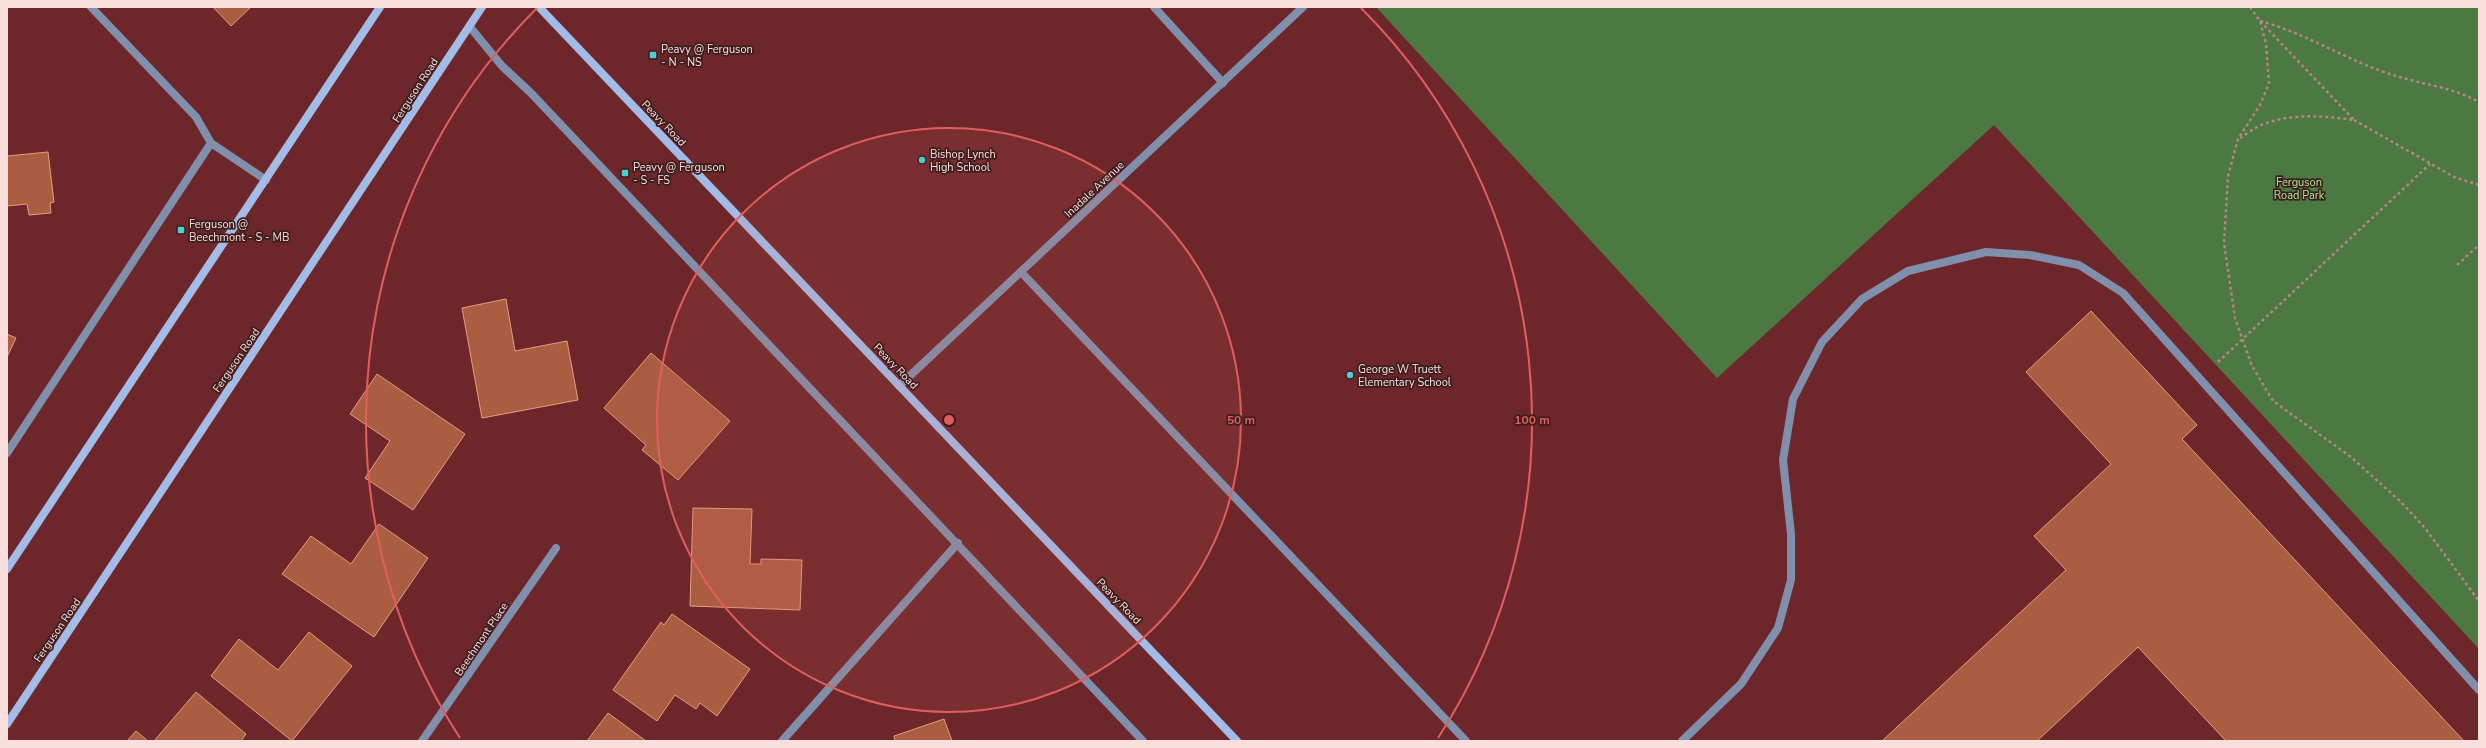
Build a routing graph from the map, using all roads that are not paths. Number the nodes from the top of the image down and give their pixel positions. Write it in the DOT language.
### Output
graph roads {
  1 [pos="91,7"];
  2 [pos="380,7"];
  3 [pos="482,7"];
  4 [pos="539,7"];
  5 [pos="1154,7"];
  6 [pos="1304,7"];
  7 [pos="470,27"];
  8 [pos="1223,83"];
  9 [pos="211,143"];
  10 [pos="266,180"];
  11 [pos="1021,272"];
  12 [pos="899,386"];
  13 [pos="7,453"];
  14 [pos="958,543"];
  15 [pos="556,548"];
  16 [pos="7,569"];
  17 [pos="2479,690"];
  18 [pos="7,724"];
  19 [pos="422,741"];
  20 [pos="782,741"];
  21 [pos="1144,741"];
  22 [pos="1237,741"];
  23 [pos="1466,741"];
  24 [pos="1682,741"];
  1 -- 9 [label="street"];
  2 -- 10 [label="main road"];
  3 -- 7 [label="main road, Ferguson Road"];
  4 -- 12 [label="main road, Peavy Road"];
  5 -- 8 [label="street"];
  6 -- 8 [label="street, Inadale Avenue"];
  7 -- 14 [label="street"];
  7 -- 18 [label="main road, Ferguson Road"];
  8 -- 11 [label="street, Inadale Avenue"];
  9 -- 10 [label="street"];
  9 -- 13 [label="street"];
  10 -- 16 [label="main road"];
  11 -- 12 [label="street, Inadale Avenue"];
  11 -- 23 [label="street"];
  12 -- 22 [label="main road, Peavy Road"];
  14 -- 20 [label="street"];
  14 -- 21 [label="street"];
  15 -- 19 [label="street, Beechmont Place"];
  17 -- 24 [label="street"];
}
